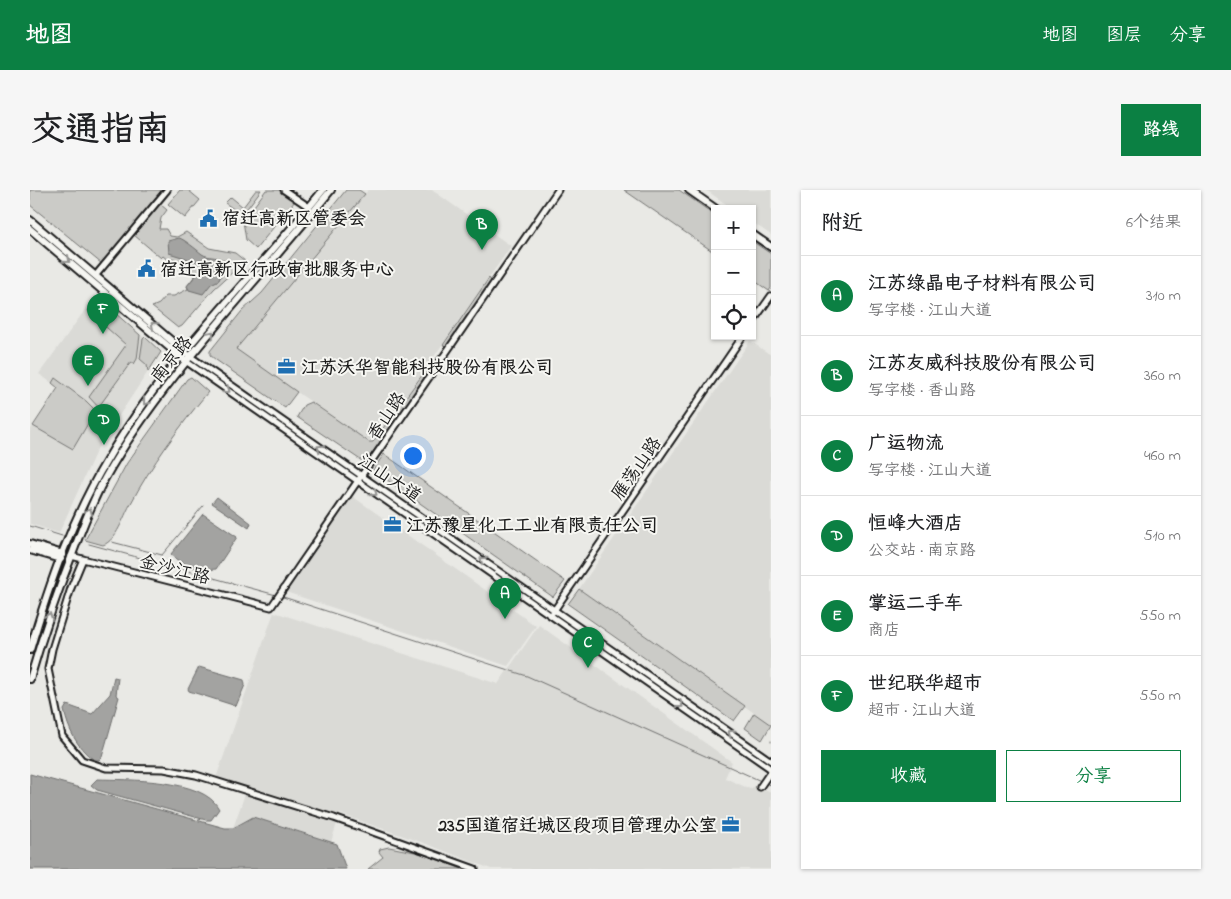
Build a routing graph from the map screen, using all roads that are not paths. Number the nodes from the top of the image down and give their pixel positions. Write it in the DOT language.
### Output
graph roads {
  1 [pos="167,190"];
  2 [pos="284,190"];
  3 [pos="323,190"];
  4 [pos="331,190"];
  5 [pos="558,190"];
  6 [pos="689,190"];
  7 [pos="711,205"];
  8 [pos="309,207"];
  9 [pos="30,220"];
  10 [pos="30,229"];
  11 [pos="756,237"];
  12 [pos="771,247"];
  13 [pos="96,275"];
  14 [pos="771,296"];
  15 [pos="756,317"];
  16 [pos="740,340"];
  17 [pos="186,357"];
  18 [pos="361,477"];
  19 [pos="358,482"];
  20 [pos="30,544"];
  21 [pos="30,550"];
  22 [pos="62,556"];
  23 [pos="72,556"];
  24 [pos="83,559"];
  25 [pos="271,608"];
  26 [pos="552,612"];
  27 [pos="30,650"];
  28 [pos="30,679"];
  29 [pos="771,761"];
  30 [pos="771,770"];
  31 [pos="760,788"];
  32 [pos="474,869"];
  1 -- 13 [label="street"];
  2 -- 8 [label="street"];
  3 -- 8 [label="main road, 南京路"];
  17 -- 4 [label="main road, 南京路, one-way"];
  5 -- 18 [label="street, 香山路"];
  6 -- 7 [label="main road"];
  8 -- 17 [label="main road, 南京路"];
  9 -- 13 [label="main road, 江山大道"];
  10 -- 17 [label="main road, 江山大道, one-way"];
  11 -- 12 [label="main road"];
  17 -- 13 [label="main road, 江山大道, one-way"];
  14 -- 15 [label="street"];
  16 -- 26 [label="street, 雁荡山路"];
  18 -- 17 [label="street, 江山大道, one-way"];
  17 -- 19 [label="street, 江山大道, one-way"];
  17 -- 22 [label="main road, 南京路, one-way"];
  23 -- 17 [label="main road, 南京路, one-way"];
  18 -- 19 [label="street, 香山路"];
  26 -- 18 [label="street, 江山大道, one-way"];
  19 -- 25 [label="street, 香山路"];
  19 -- 26 [label="street, 江山大道, one-way"];
  20 -- 22 [label="main road"];
  21 -- 22 [label="main road"];
  22 -- 27 [label="main road, 南京路"];
  23 -- 24 [label="street, 金沙江路"];
  28 -- 23 [label="main road, 南京路, one-way"];
  24 -- 25 [label="street, 金沙江路"];
  24 -- 32 [label="street"];
  29 -- 26 [label="street, 江山大道, one-way"];
  26 -- 30 [label="street, 江山大道, one-way"];
  30 -- 31 [label="street"];
}
